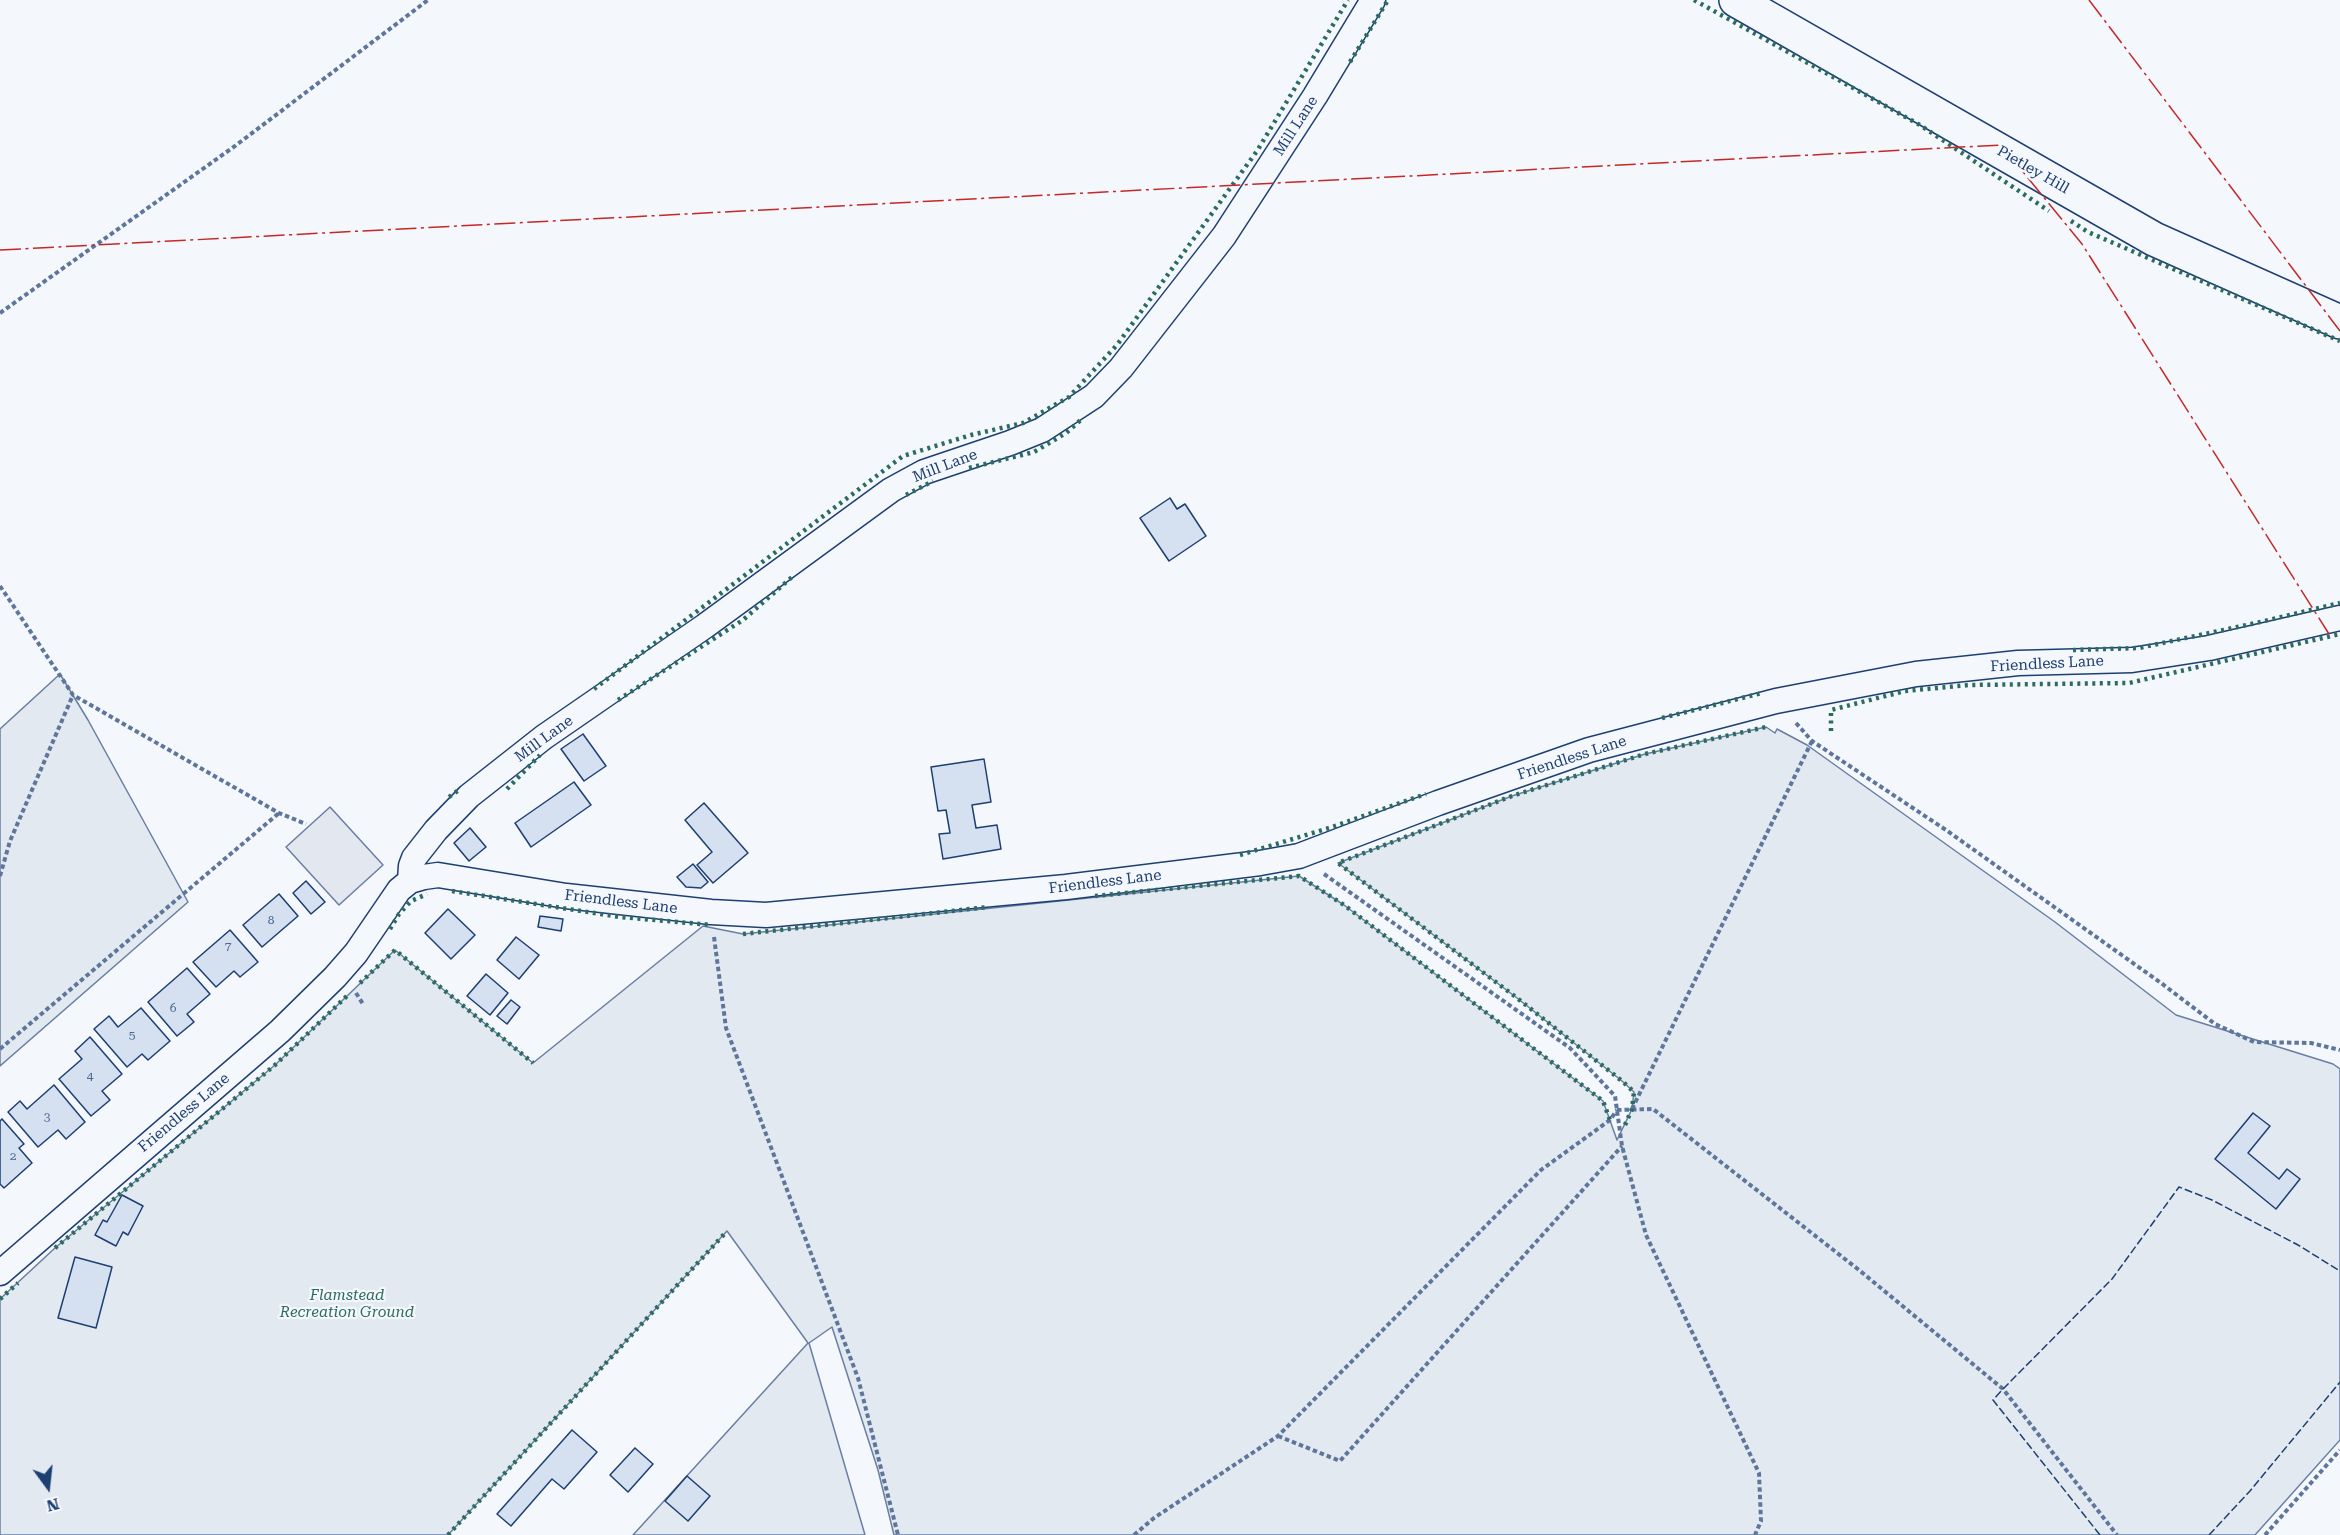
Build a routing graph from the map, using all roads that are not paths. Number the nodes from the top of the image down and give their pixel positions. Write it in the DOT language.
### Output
graph roads {
  1 [pos="1373,0"];
  2 [pos="1736,0"];
  3 [pos="2340,321"];
  4 [pos="2340,618"];
  5 [pos="410,881"];
  6 [pos="0,1273"];
  1 -- 5 [label="street, Mill Lane"];
  2 -- 3 [label="street, Pietley Hill"];
  4 -- 5 [label="street, Friendless Lane"];
  5 -- 6 [label="street, Friendless Lane"];
}
